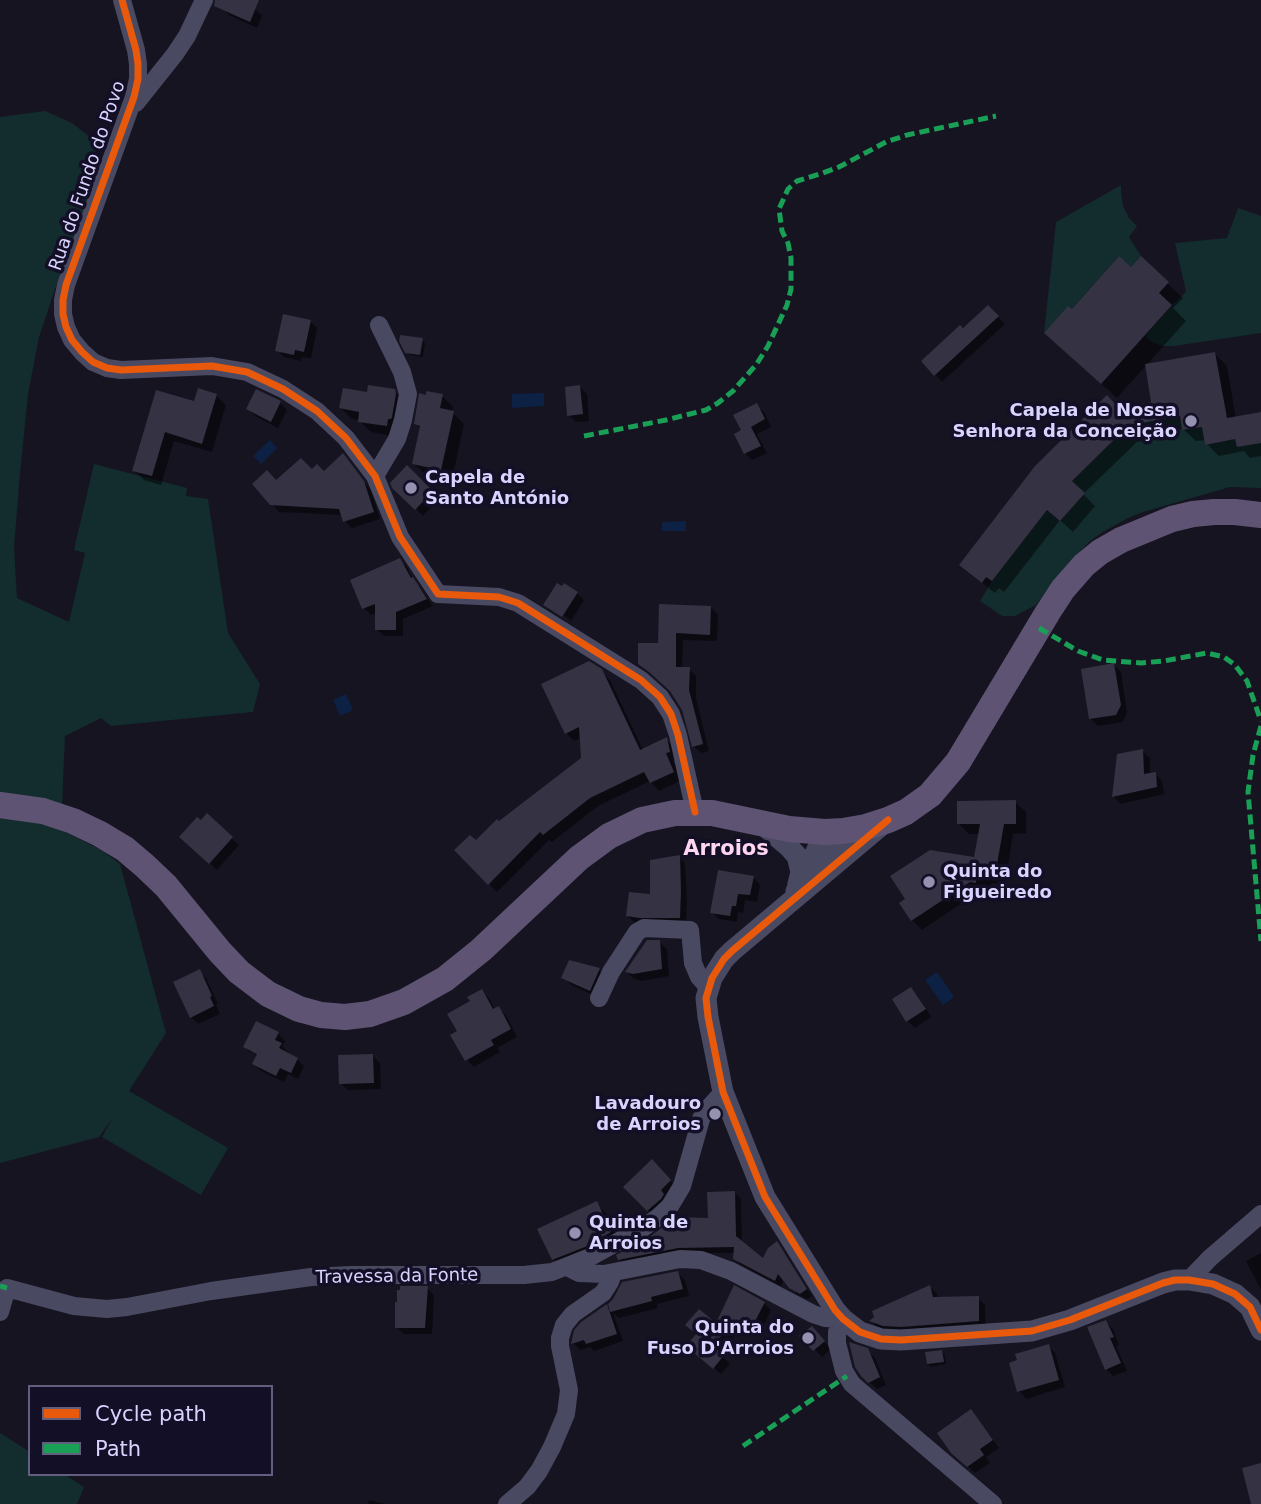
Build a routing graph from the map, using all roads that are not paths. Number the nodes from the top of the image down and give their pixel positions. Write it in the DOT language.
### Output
graph roads {
  1 [pos="122,0"];
  2 [pos="204,0"];
  3 [pos="128,115"];
  4 [pos="379,326"];
  5 [pos="375,476"];
  6 [pos="1261,515"];
  7 [pos="0,805"];
  8 [pos="695,812"];
  9 [pos="888,820"];
  10 [pos="759,822"];
  11 [pos="825,832"];
  12 [pos="818,879"];
  13 [pos="788,901"];
  14 [pos="708,987"];
  15 [pos="599,998"];
  16 [pos="723,1092"];
  17 [pos="1261,1214"];
  18 [pos="566,1267"];
  19 [pos="612,1273"];
  20 [pos="1189,1280"];
  21 [pos="0,1312"];
  22 [pos="843,1320"];
  23 [pos="1261,1330"];
  24 [pos="507,1504"];
  25 [pos="993,1504"];
  1 -- 3 [label="street, Rua do Fundo do Povo"];
  2 -- 3 [label="street"];
  3 -- 5 [label="street, Rua do Fundo do Povo"];
  4 -- 5 [label="street"];
  5 -- 8 [label="street, Rua do Fundo do Povo"];
  6 -- 9 [label="main road"];
  7 -- 8 [label="main road"];
  8 -- 10 [label="main road"];
  9 -- 11 [label="main road"];
  9 -- 12 [label="street"];
  10 -- 11 [label="main road"];
  10 -- 13 [label="street"];
  11 -- 12 [label="street"];
  11 -- 13 [label="street"];
  12 -- 13 [label="street"];
  13 -- 14 [label="street"];
  14 -- 15 [label="street"];
  14 -- 16 [label="street"];
  16 -- 18 [label="street, Travessa da Fonte"];
  16 -- 22 [label="street"];
  17 -- 20 [label="street"];
  18 -- 19 [label="street"];
  18 -- 21 [label="street, Travessa da Fonte"];
  19 -- 22 [label="street"];
  19 -- 24 [label="street"];
  20 -- 22 [label="street"];
  20 -- 23 [label="street"];
  22 -- 25 [label="street"];
}
